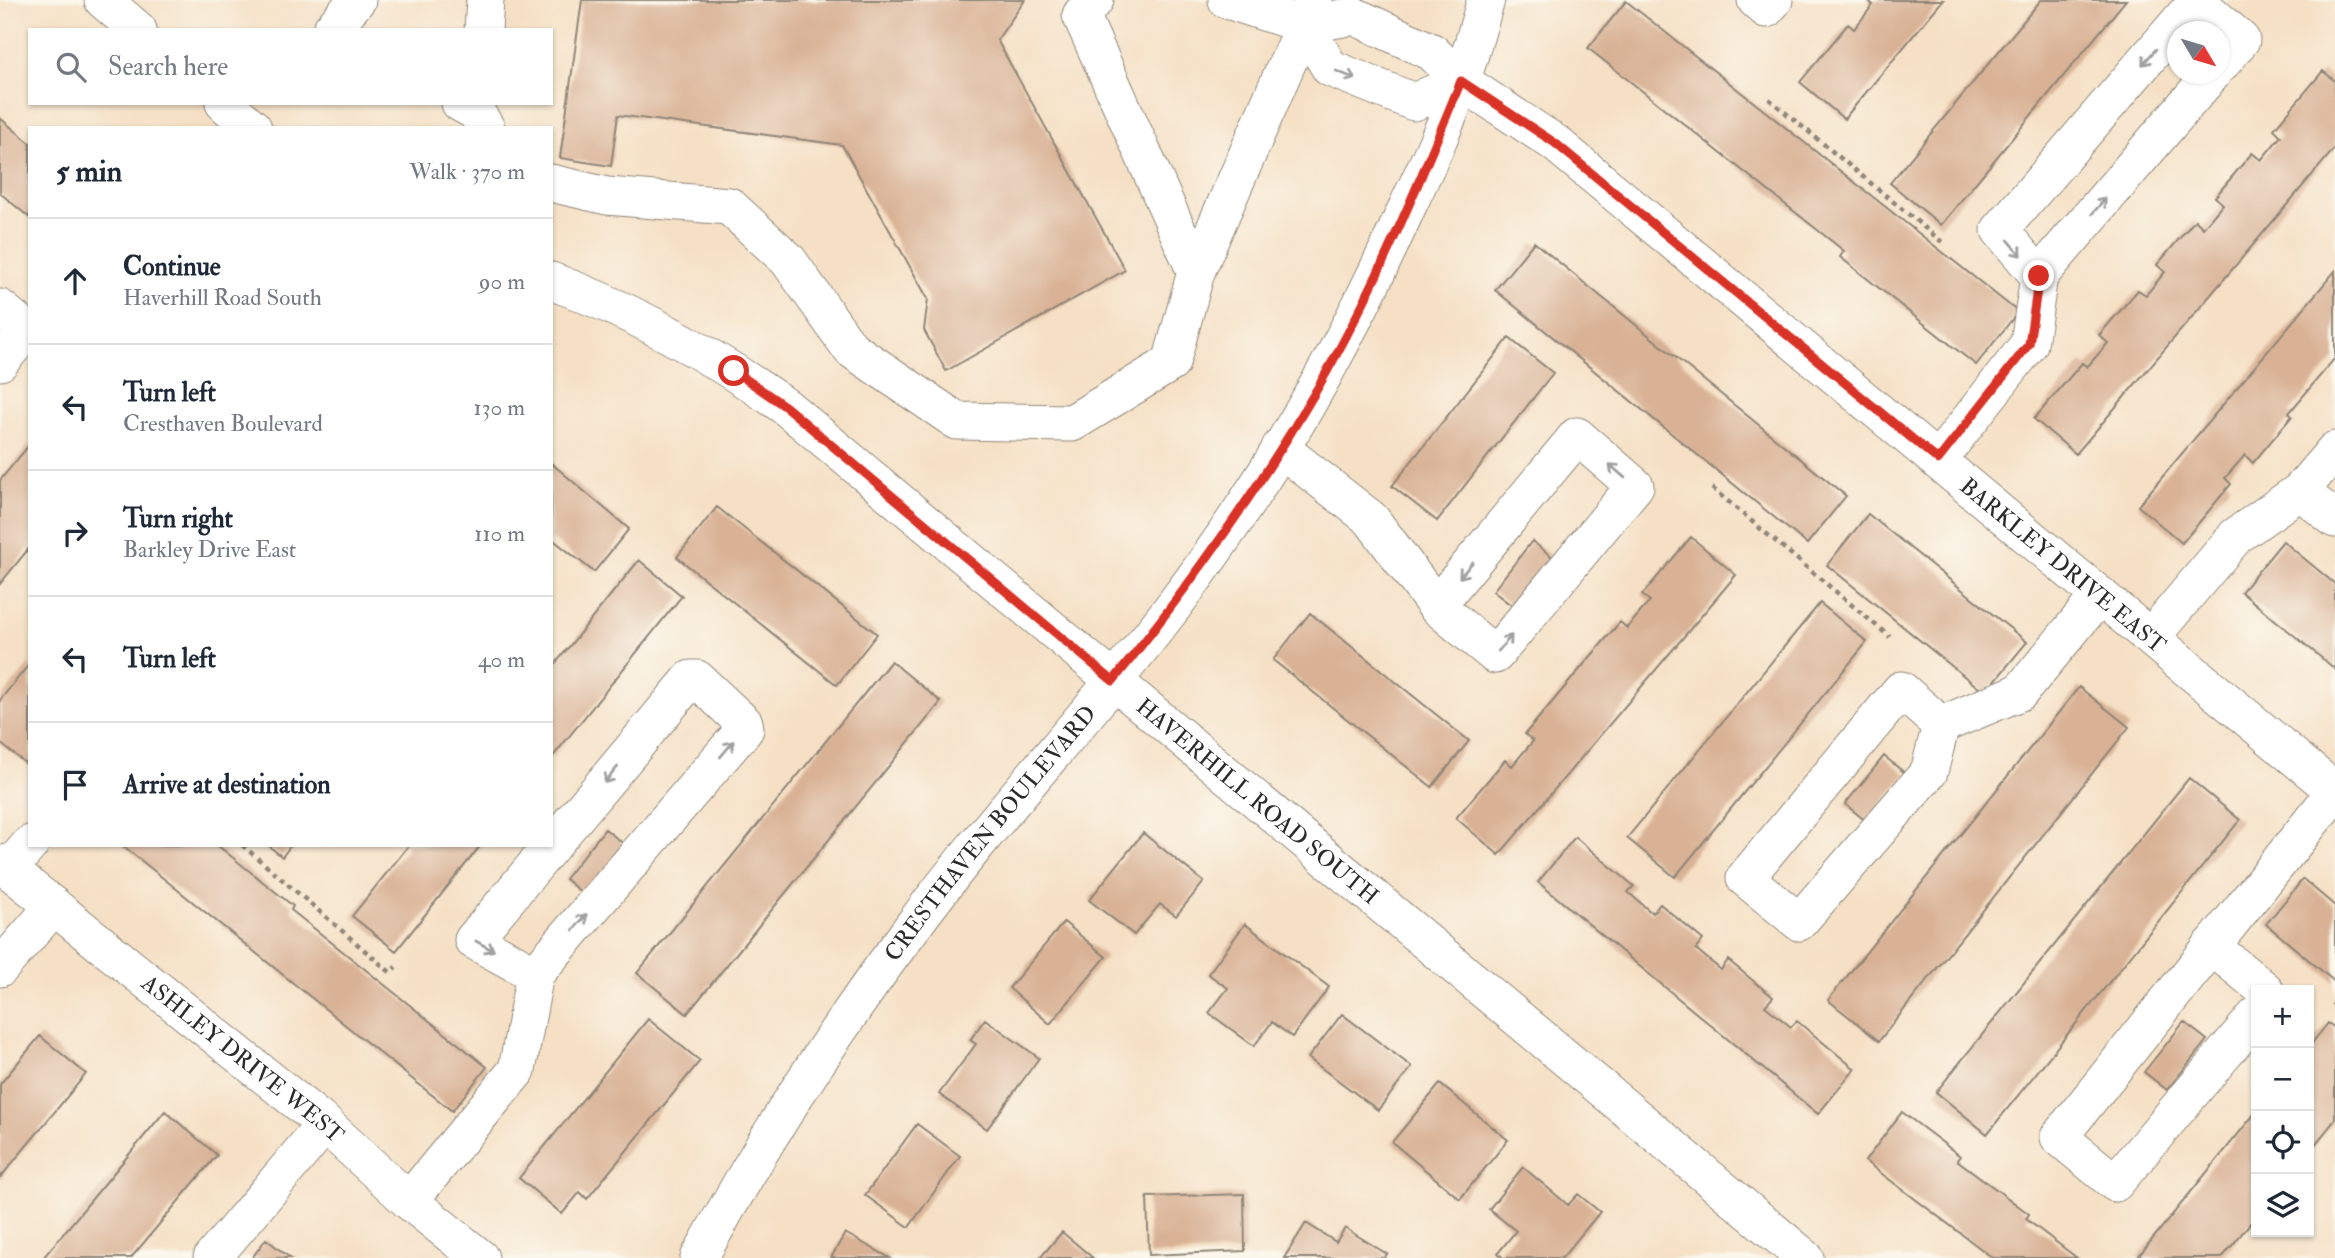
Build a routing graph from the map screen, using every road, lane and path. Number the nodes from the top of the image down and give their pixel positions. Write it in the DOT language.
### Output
graph roads {
  1 [pos="103,0"];
  2 [pos="357,0"];
  3 [pos="485,0"];
  4 [pos="1095,0"];
  5 [pos="1227,0"];
  6 [pos="1486,0"];
  7 [pos="1756,0"];
  8 [pos="1774,0"];
  9 [pos="1309,12"];
  10 [pos="2180,21"];
  11 [pos="2220,21"];
  12 [pos="136,28"];
  13 [pos="333,28"];
  14 [pos="483,28"];
  15 [pos="2230,30"];
  16 [pos="2167,36"];
  17 [pos="2230,53"];
  18 [pos="1461,81"];
  19 [pos="2203,84"];
  20 [pos="1769,99"];
  21 [pos="226,105"];
  22 [pos="251,126"];
  23 [pos="553,183"];
  24 [pos="1942,242"];
  25 [pos="1196,272"];
  26 [pos="2039,276"];
  27 [pos="553,282"];
  28 [pos="0,308"];
  29 [pos="0,362"];
  30 [pos="1280,448"];
  31 [pos="2335,450"];
  32 [pos="1938,460"];
  33 [pos="1712,488"];
  34 [pos="2300,491"];
  35 [pos="2335,519"];
  36 [pos="2100,595"];
  37 [pos="1436,606"];
  38 [pos="1890,637"];
  39 [pos="2151,637"];
  40 [pos="1113,681"];
  41 [pos="1941,725"];
  42 [pos="2335,791"];
  43 [pos="553,845"];
  44 [pos="244,847"];
  45 [pos="551,847"];
  46 [pos="13,859"];
  47 [pos="54,906"];
  48 [pos="2211,946"];
  49 [pos="396,967"];
  50 [pos="0,968"];
  51 [pos="535,974"];
  52 [pos="2259,985"];
  53 [pos="2251,1022"];
  54 [pos="325,1124"];
  55 [pos="409,1201"];
  56 [pos="212,1258"];
  57 [pos="480,1258"];
  58 [pos="699,1258"];
  59 [pos="1805,1258"];
  1 -- 12 [label="street"];
  2 -- 13 [label="street"];
  3 -- 14 [label="street"];
  4 -- 25 [label="street"];
  5 -- 9 [label="street"];
  6 -- 18 [label="street, CRESTHAVEN BOULEVARD"];
  7 -- 8 [label="street"];
  9 -- 18 [label="street, BARKLEY DRIVE EAST"];
  9 -- 18 [label="street, one-way"];
  9 -- 25 [label="street"];
  11 -- 10 [label="street, one-way"];
  17 -- 15 [label="street, one-way"];
  16 -- 26 [label="street, one-way"];
  18 -- 30 [label="street, CRESTHAVEN BOULEVARD"];
  18 -- 32 [label="street, BARKLEY DRIVE EAST"];
  26 -- 19 [label="street, one-way"];
  20 -- 24 [label="path"];
  21 -- 22 [label="street"];
  23 -- 25 [label="street"];
  26 -- 32 [label="street"];
  27 -- 40 [label="street, HAVERHILL ROAD SOUTH"];
  28 -- 29 [label="street"];
  30 -- 37 [label="street"];
  30 -- 40 [label="street, CRESTHAVEN BOULEVARD"];
  31 -- 34 [label="street"];
  32 -- 36 [label="street, BARKLEY DRIVE EAST"];
  33 -- 38 [label="path"];
  34 -- 35 [label="street"];
  34 -- 39 [label="street"];
  36 -- 39 [label="street, BARKLEY DRIVE EAST"];
  36 -- 41 [label="street"];
  37 -- 37 [label="street, one-way"];
  39 -- 42 [label="street, BARKLEY DRIVE EAST"];
  40 -- 58 [label="street, CRESTHAVEN BOULEVARD"];
  40 -- 59 [label="street, HAVERHILL ROAD SOUTH"];
  41 -- 41 [label="street"];
  42 -- 48 [label="street"];
  51 -- 43 [label="street, one-way"];
  44 -- 49 [label="path"];
  45 -- 51 [label="street, one-way"];
  46 -- 47 [label="street, ASHLEY DRIVE WEST"];
  47 -- 50 [label="street"];
  47 -- 54 [label="street, ASHLEY DRIVE WEST"];
  48 -- 52 [label="street"];
  48 -- 53 [label="street"];
  51 -- 55 [label="street"];
  54 -- 55 [label="street, ASHLEY DRIVE WEST"];
  54 -- 56 [label="street"];
  55 -- 57 [label="street, ASHLEY DRIVE WEST"];
}
